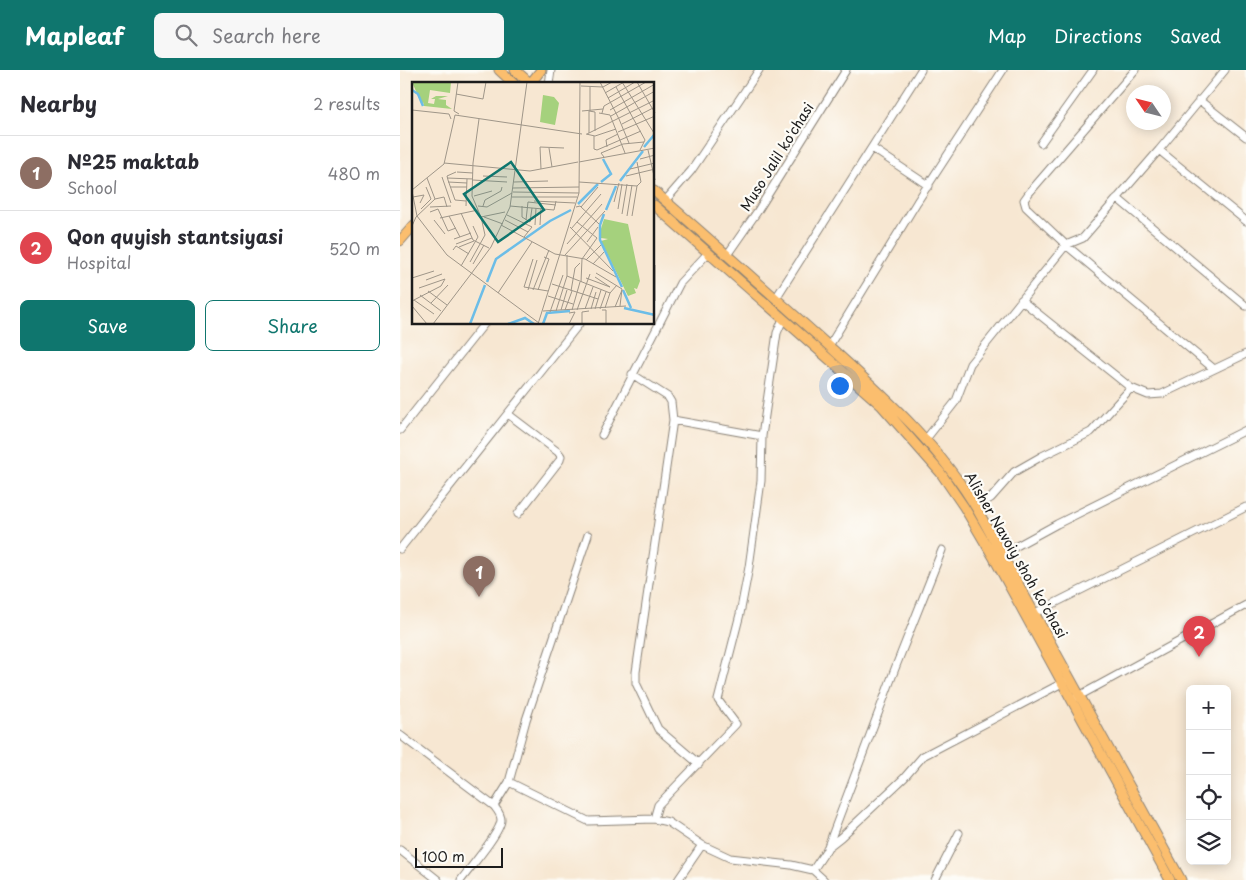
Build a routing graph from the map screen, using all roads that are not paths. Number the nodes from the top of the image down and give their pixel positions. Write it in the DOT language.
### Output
graph roads {
  1 [pos="499,70"];
  2 [pos="515,70"];
  3 [pos="541,70"];
  4 [pos="758,70"];
  5 [pos="846,70"];
  6 [pos="921,70"];
  7 [pos="1003,70"];
  8 [pos="1093,70"];
  9 [pos="1135,70"];
  10 [pos="1225,70"];
  11 [pos="512,82"];
  12 [pos="528,82"];
  13 [pos="532,82"];
  14 [pos="1200,100"];
  15 [pos="1246,137"];
  16 [pos="1041,143"];
  17 [pos="872,148"];
  18 [pos="1159,150"];
  19 [pos="929,186"];
  20 [pos="655,192"];
  21 [pos="1117,198"];
  22 [pos="665,201"];
  23 [pos="655,206"];
  24 [pos="1246,221"];
  25 [pos="412,231"];
  26 [pos="400,241"];
  27 [pos="1066,245"];
  28 [pos="708,253"];
  29 [pos="727,255"];
  30 [pos="763,287"];
  31 [pos="756,295"];
  32 [pos="776,298"];
  33 [pos="1021,300"];
  34 [pos="1246,306"];
  35 [pos="782,319"];
  36 [pos="483,325"];
  37 [pos="578,325"];
  38 [pos="829,346"];
  39 [pos="1246,354"];
  40 [pos="1214,369"];
  41 [pos="632,374"];
  42 [pos="1131,388"];
  43 [pos="508,414"];
  44 [pos="673,420"];
  45 [pos="400,430"];
  46 [pos="1246,430"];
  47 [pos="602,435"];
  48 [pos="762,436"];
  49 [pos="926,439"];
  50 [pos="976,507"];
  51 [pos="1246,507"];
  52 [pos="518,514"];
  53 [pos="588,535"];
  54 [pos="400,549"];
  55 [pos="942,550"];
  56 [pos="1002,554"];
  57 [pos="1246,605"];
  58 [pos="1035,613"];
  59 [pos="1066,681"];
  60 [pos="1075,698"];
  61 [pos="400,735"];
  62 [pos="699,764"];
  63 [pos="509,782"];
  64 [pos="494,806"];
  65 [pos="654,818"];
  66 [pos="959,833"];
  67 [pos="702,845"];
  68 [pos="827,848"];
  69 [pos="400,850"];
  70 [pos="813,870"];
  71 [pos="438,880"];
  72 [pos="461,880"];
  73 [pos="678,880"];
  74 [pos="824,880"];
  75 [pos="935,880"];
  76 [pos="1170,880"];
  77 [pos="1181,880"];
  1 -- 11 [label="main road"];
  2 -- 12 [label="main road"];
  3 -- 13 [label="main road"];
  4 -- 22 [label="street"];
  5 -- 29 [label="street, Muso Jalil ko'chasi"];
  6 -- 17 [label="street"];
  7 -- 19 [label="street"];
  8 -- 16 [label="street"];
  9 -- 27 [label="street"];
  10 -- 14 [label="street"];
  14 -- 15 [label="street"];
  14 -- 18 [label="street"];
  17 -- 19 [label="street"];
  17 -- 32 [label="street"];
  18 -- 21 [label="street"];
  18 -- 24 [label="street"];
  19 -- 38 [label="street"];
  20 -- 22 [label="main road, Alisher Navoiy shoh ko'chasi"];
  21 -- 27 [label="street"];
  21 -- 34 [label="street"];
  22 -- 29 [label="main road, Alisher Navoiy shoh ko'chasi"];
  23 -- 28 [label="main road, Alisher Navoiy shoh ko'chasi"];
  25 -- 26 [label="main road"];
  27 -- 33 [label="street"];
  27 -- 40 [label="street"];
  28 -- 31 [label="main road, Alisher Navoiy shoh ko'chasi"];
  28 -- 41 [label="street"];
  29 -- 30 [label="main road, Alisher Navoiy shoh ko'chasi"];
  30 -- 31 [label="street"];
  30 -- 32 [label="main road, Alisher Navoiy shoh ko'chasi"];
  31 -- 35 [label="main road, Alisher Navoiy shoh ko'chasi"];
  32 -- 38 [label="main road, Alisher Navoiy shoh ko'chasi"];
  33 -- 42 [label="street"];
  33 -- 49 [label="street"];
  35 -- 48 [label="street"];
  35 -- 59 [label="main road, Alisher Navoiy shoh ko'chasi"];
  36 -- 45 [label="street"];
  37 -- 43 [label="street"];
  38 -- 49 [label="main road, Alisher Navoiy shoh ko'chasi"];
  39 -- 40 [label="street"];
  40 -- 42 [label="street"];
  41 -- 44 [label="street"];
  41 -- 47 [label="street"];
  42 -- 50 [label="street"];
  43 -- 52 [label="street"];
  43 -- 54 [label="street"];
  44 -- 48 [label="street"];
  44 -- 62 [label="street"];
  46 -- 56 [label="street"];
  48 -- 62 [label="street"];
  49 -- 50 [label="main road, Alisher Navoiy shoh ko'chasi"];
  50 -- 56 [label="main road, Alisher Navoiy shoh ko'chasi"];
  51 -- 58 [label="street"];
  53 -- 63 [label="street"];
  55 -- 68 [label="street"];
  56 -- 58 [label="main road, Alisher Navoiy shoh ko'chasi"];
  57 -- 60 [label="street"];
  58 -- 59 [label="main road, Alisher Navoiy shoh ko'chasi"];
  59 -- 60 [label="main road, Alisher Navoiy shoh ko'chasi"];
  59 -- 68 [label="street"];
  60 -- 76 [label="main road, Alisher Navoiy shoh ko'chasi"];
  60 -- 77 [label="main road, Alisher Navoiy shoh ko'chasi"];
  61 -- 64 [label="street"];
  62 -- 65 [label="street"];
  63 -- 64 [label="street"];
  63 -- 65 [label="street"];
  64 -- 72 [label="street"];
  65 -- 67 [label="street"];
  66 -- 75 [label="street"];
  67 -- 70 [label="street"];
  67 -- 73 [label="street"];
  68 -- 70 [label="street"];
  69 -- 71 [label="street"];
  70 -- 74 [label="street"];
}
